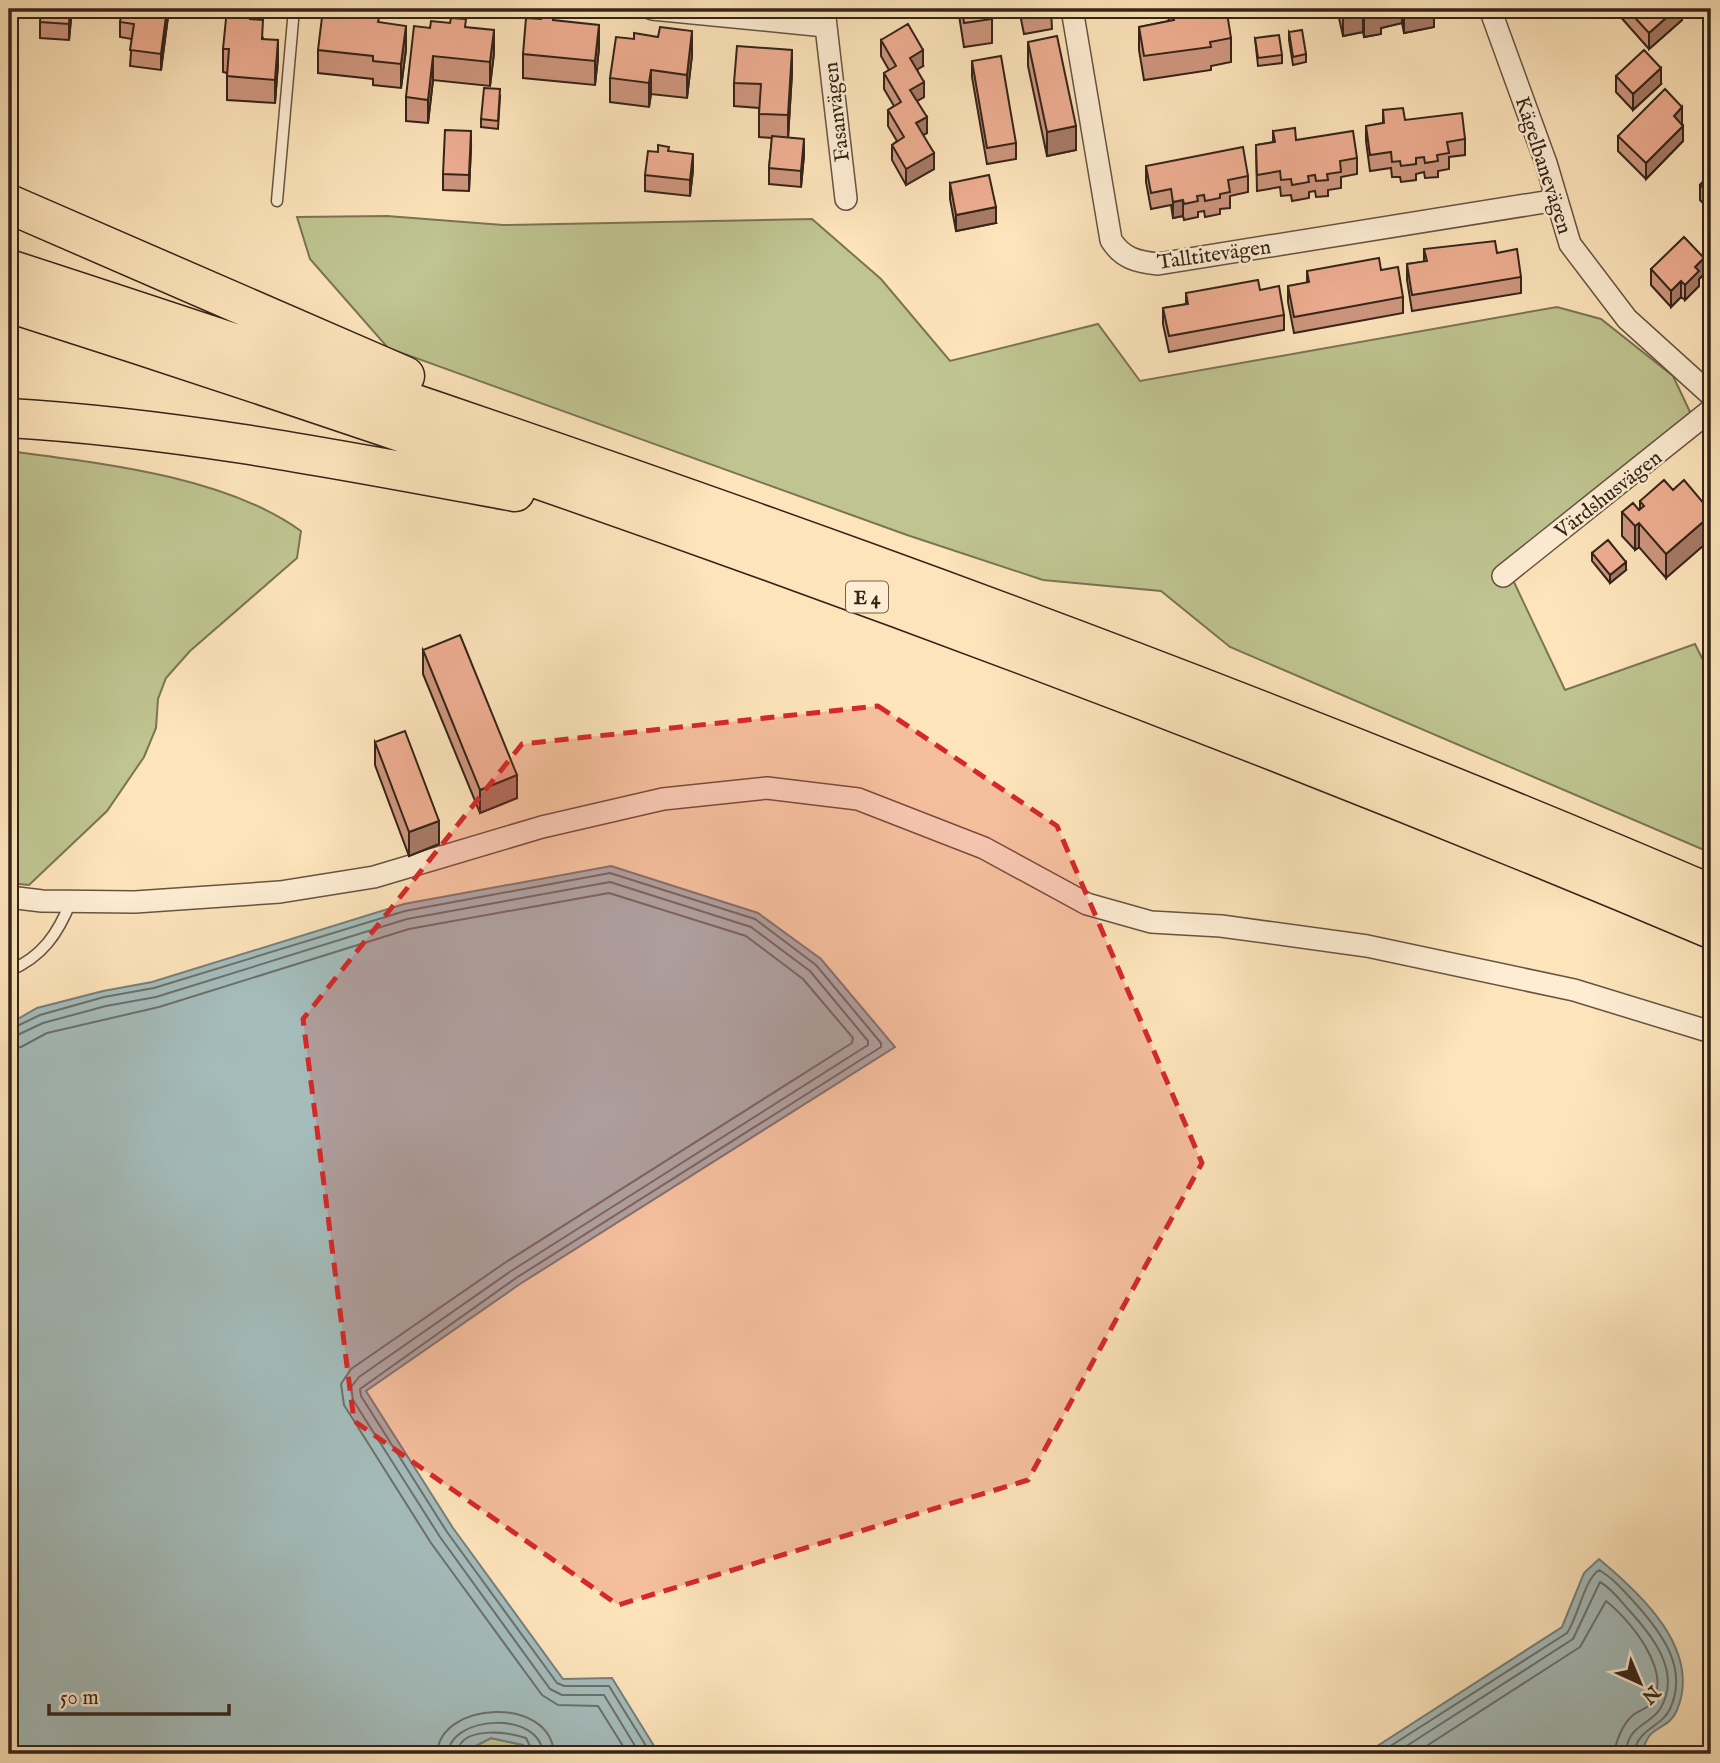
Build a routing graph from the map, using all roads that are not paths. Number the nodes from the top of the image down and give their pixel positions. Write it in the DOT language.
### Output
graph roads {
  1 [pos="294,9"];
  2 [pos="652,9"];
  3 [pos="1072,9"];
  4 [pos="1490,9"];
  5 [pos="825,17"];
  6 [pos="846,199"];
  7 [pos="277,201"];
  8 [pos="1557,201"];
  9 [pos="9,204"];
  10 [pos="9,269"];
  11 [pos="9,303"];
  12 [pos="1711,395"];
  13 [pos="1711,410"];
  14 [pos="9,418"];
  15 [pos="647,500"];
  16 [pos="1503,576"];
  17 [pos="1711,894"];
  18 [pos="9,897"];
  19 [pos="71,901"];
  20 [pos="1711,929"];
  21 [pos="9,971"];
  22 [pos="1711,1032"];
  1 -- 7 [label="lane"];
  2 -- 5 [label="street, Fasanvägen"];
  3 -- 8 [label="street, Talltitevägen"];
  4 -- 8 [label="street, Kägelbanevägen"];
  5 -- 6 [label="street, Fasanvägen"];
  8 -- 12 [label="street, Kägelbanevägen"];
  9 -- 15 [label="highway"];
  10 -- 15 [label="highway, E 4"];
  11 -- 15 [label="highway, E 4"];
  13 -- 16 [label="street, Värdshusvägen"];
  14 -- 15 [label="highway"];
  15 -- 17 [label="highway, E 4"];
  15 -- 20 [label="highway, E 4"];
  18 -- 19 [label="street"];
  19 -- 21 [label="lane"];
  19 -- 22 [label="street"];
}
